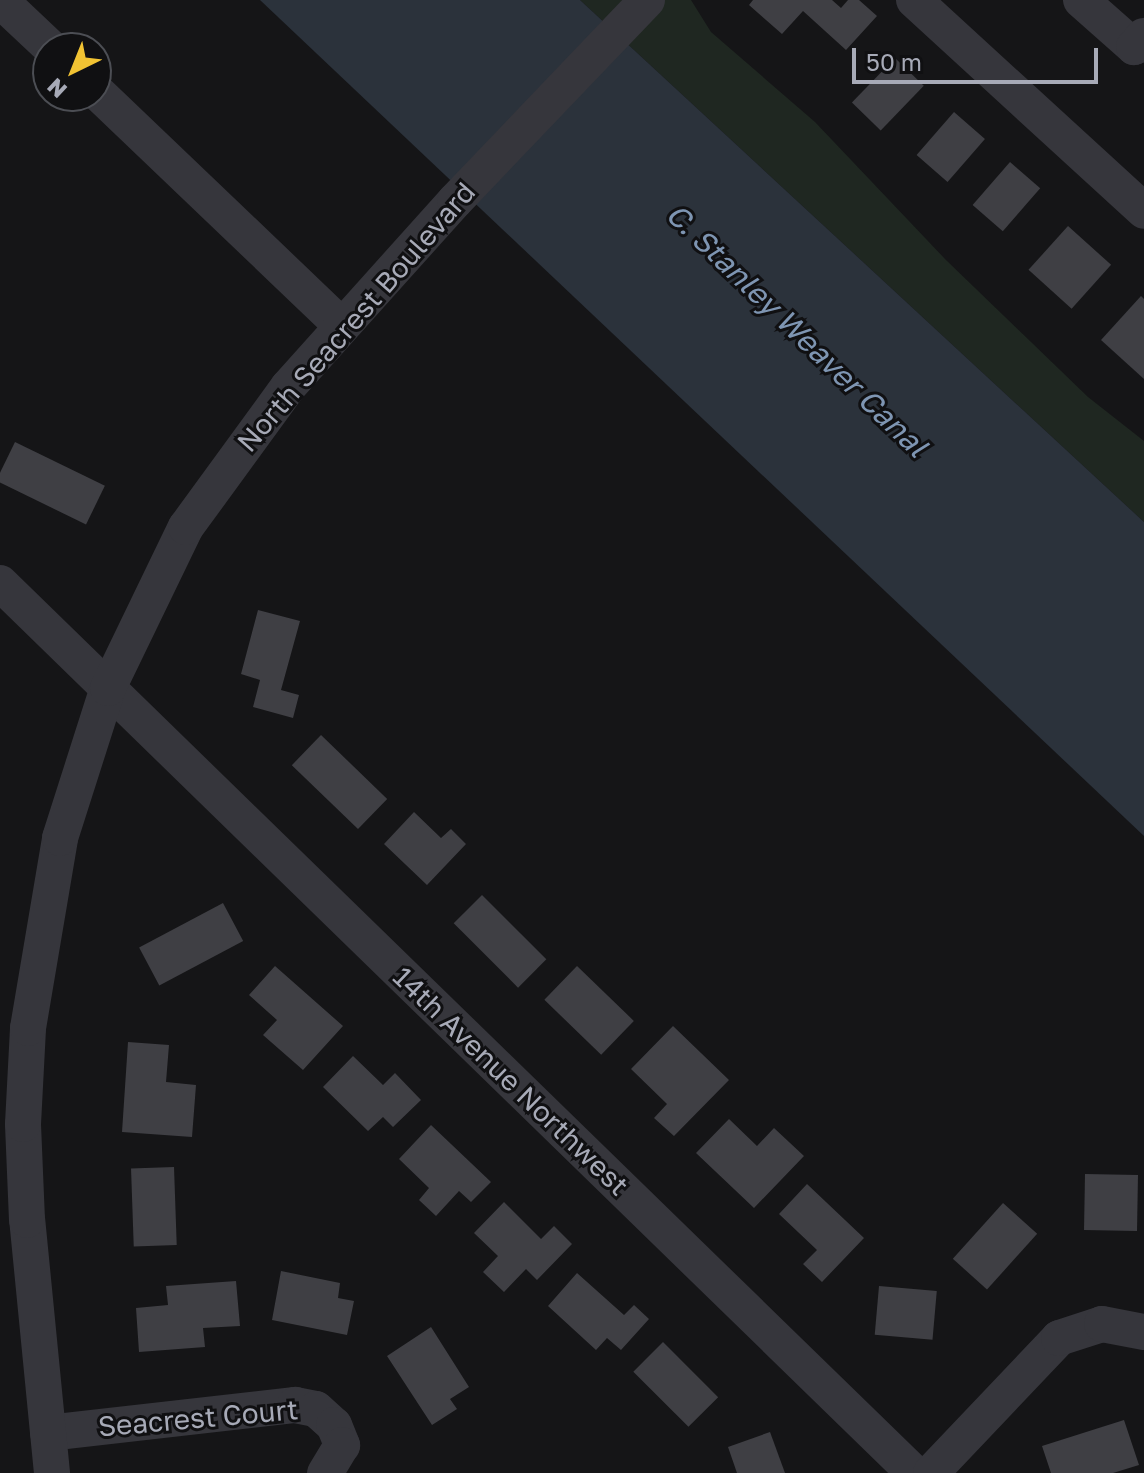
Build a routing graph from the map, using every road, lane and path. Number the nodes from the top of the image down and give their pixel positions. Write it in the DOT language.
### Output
graph roads {
  1 [pos="0,0"];
  2 [pos="914,0"];
  3 [pos="1081,0"];
  4 [pos="639,8"];
  5 [pos="34,32"];
  6 [pos="1144,36"];
  7 [pos="112,106"];
  8 [pos="1144,211"];
  9 [pos="342,326"];
  10 [pos="0,583"];
  11 [pos="108,688"];
  12 [pos="1144,1332"];
  13 [pos="48,1433"];
  14 [pos="52,1473"];
  15 [pos="325,1473"];
  16 [pos="914,1473"];
  17 [pos="931,1473"];
  1 -- 5 [label="street"];
  2 -- 8 [label="street"];
  3 -- 6 [label="street"];
  4 -- 9 [label="street, North Seacrest Boulevard"];
  7 -- 9 [label="street"];
  9 -- 11 [label="street, North Seacrest Boulevard"];
  10 -- 11 [label="street, 14th Avenue Northwest"];
  11 -- 13 [label="street, North Seacrest Boulevard"];
  11 -- 16 [label="street, 14th Avenue Northwest"];
  12 -- 17 [label="street"];
  13 -- 14 [label="street, North Seacrest Boulevard"];
  13 -- 15 [label="street, Seacrest Court"];
}
